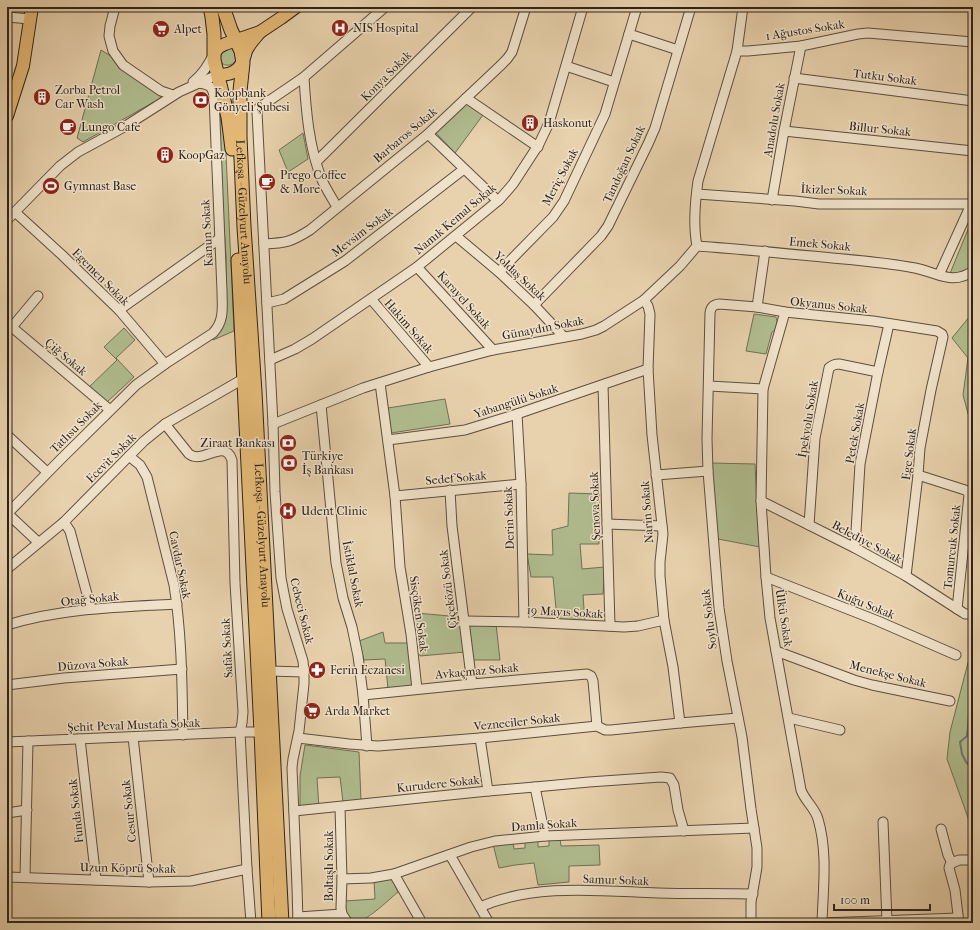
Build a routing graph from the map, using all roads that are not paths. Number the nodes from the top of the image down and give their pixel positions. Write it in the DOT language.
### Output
graph roads {
  1 [pos="115,7"];
  2 [pos="210,7"];
  3 [pos="224,7"];
  4 [pos="296,7"];
  5 [pos="385,7"];
  6 [pos="472,7"];
  7 [pos="526,7"];
  8 [pos="583,7"];
  9 [pos="637,7"];
  10 [pos="691,7"];
  11 [pos="743,7"];
  12 [pos="31,13"];
  13 [pos="7,17"];
  14 [pos="260,32"];
  15 [pos="629,34"];
  16 [pos="236,41"];
  17 [pos="973,42"];
  18 [pos="801,46"];
  19 [pos="678,50"];
  20 [pos="737,50"];
  21 [pos="214,53"];
  22 [pos="243,63"];
  23 [pos="566,66"];
  24 [pos="217,75"];
  25 [pos="304,77"];
  26 [pos="794,78"];
  27 [pos="614,82"];
  28 [pos="199,83"];
  29 [pos="184,89"];
  30 [pos="174,95"];
  31 [pos="466,98"];
  32 [pos="973,101"];
  33 [pos="9,103"];
  34 [pos="7,116"];
  35 [pos="784,131"];
  36 [pos="428,134"];
  37 [pos="538,147"];
  38 [pos="973,151"];
  39 [pos="317,161"];
  40 [pos="464,168"];
  41 [pos="697,194"];
  42 [pos="772,200"];
  43 [pos="498,201"];
  44 [pos="972,201"];
  45 [pos="337,207"];
  46 [pos="15,212"];
  47 [pos="7,220"];
  48 [pos="456,236"];
  49 [pos="219,239"];
  50 [pos="264,244"];
  51 [pos="697,246"];
  52 [pos="765,251"];
  53 [pos="418,267"];
  54 [pos="973,271"];
  55 [pos="499,272"];
  56 [pos="940,275"];
  57 [pos="38,296"];
  58 [pos="371,299"];
  59 [pos="644,300"];
  60 [pos="267,303"];
  61 [pos="534,305"];
  62 [pos="757,307"];
  63 [pos="711,309"];
  64 [pos="119,310"];
  65 [pos="785,312"];
  66 [pos="889,324"];
  67 [pos="10,326"];
  68 [pos="943,336"];
  69 [pos="564,337"];
  70 [pos="493,350"];
  71 [pos="270,360"];
  72 [pos="165,364"];
  73 [pos="429,367"];
  74 [pos="648,369"];
  75 [pos="878,372"];
  76 [pos="243,379"];
  77 [pos="380,383"];
  78 [pos="603,385"];
  79 [pos="709,386"];
  80 [pos="763,388"];
  81 [pos="255,392"];
  82 [pos="272,396"];
  83 [pos="321,405"];
  84 [pos="110,410"];
  85 [pos="517,414"];
  86 [pos="166,424"];
  87 [pos="273,424"];
  88 [pos="7,435"];
  89 [pos="388,440"];
  90 [pos="129,456"];
  91 [pos="708,471"];
  92 [pos="47,472"];
  93 [pos="656,475"];
  94 [pos="918,475"];
  95 [pos="521,484"];
  96 [pos="450,490"];
  97 [pos="394,496"];
  98 [pos="761,501"];
  99 [pos="7,513"];
  100 [pos="64,522"];
  101 [pos="607,524"];
  102 [pos="809,525"];
  103 [pos="662,526"];
  104 [pos="970,535"];
  105 [pos="38,542"];
  106 [pos="855,548"];
  107 [pos="7,569"];
  108 [pos="906,576"];
  109 [pos="766,577"];
  110 [pos="177,604"];
  111 [pos="91,609"];
  112 [pos="958,609"];
  113 [pos="973,614"];
  114 [pos="664,620"];
  115 [pos="464,621"];
  116 [pos="524,622"];
  117 [pos="7,625"];
  118 [pos="610,626"];
  119 [pos="776,651"];
  120 [pos="956,655"];
  121 [pos="182,669"];
  122 [pos="269,671"];
  123 [pos="304,672"];
  124 [pos="472,684"];
  125 [pos="7,685"];
  126 [pos="417,689"];
  127 [pos="363,695"];
  128 [pos="950,702"];
  129 [pos="738,718"];
  130 [pos="789,718"];
  131 [pos="680,723"];
  132 [pos="597,726"];
  133 [pos="840,730"];
  134 [pos="240,732"];
  135 [pos="261,732"];
  136 [pos="183,735"];
  137 [pos="133,737"];
  138 [pos="298,738"];
  139 [pos="480,738"];
  140 [pos="80,739"];
  141 [pos="28,741"];
  142 [pos="7,742"];
  143 [pos="368,746"];
  144 [pos="535,787"];
  145 [pos="488,791"];
  146 [pos="340,807"];
  147 [pos="27,810"];
  148 [pos="294,811"];
  149 [pos="7,813"];
  150 [pos="882,822"];
  151 [pos="754,828"];
  152 [pos="941,829"];
  153 [pos="684,831"];
  154 [pos="545,836"];
  155 [pos="450,855"];
  156 [pos="973,860"];
  157 [pos="952,863"];
  158 [pos="247,869"];
  159 [pos="394,874"];
  160 [pos="7,877"];
  161 [pos="25,877"];
  162 [pos="342,879"];
  163 [pos="96,880"];
  164 [pos="149,882"];
  165 [pos="753,894"];
  166 [pos="480,907"];
  167 [pos="342,914"];
  168 [pos="298,920"];
  169 [pos="887,921"];
  170 [pos="958,921"];
  171 [pos="251,923"];
  172 [pos="269,923"];
  173 [pos="282,923"];
  174 [pos="348,923"];
  175 [pos="422,923"];
  176 [pos="489,923"];
  177 [pos="751,923"];
  178 [pos="822,923"];
  1 -- 30 [label="street"];
  2 -- 21 [label="highway, Lefkoşa - Güzelyurt Anayolu"];
  3 -- 16 [label="highway, Lefkoşa - Güzelyurt Anayolu"];
  4 -- 14 [label="main road"];
  5 -- 25 [label="street"];
  6 -- 39 [label="street, Konya Sokak"];
  7 -- 31 [label="street, Barbaros Sokak"];
  8 -- 23 [label="street, Namık Kemal Sokak"];
  9 -- 15 [label="street, Meriç Sokak"];
  10 -- 19 [label="street, Tandoğan Sokak"];
  11 -- 20 [label="street"];
  12 -- 13 [label="street"];
  12 -- 33 [label="main road"];
  14 -- 16 [label="main road"];
  14 -- 22 [label="main road"];
  15 -- 19 [label="street"];
  15 -- 27 [label="street, Meriç Sokak"];
  16 -- 21 [label="main road"];
  16 -- 22 [label="highway, Lefkoşa - Güzelyurt Anayolu"];
  17 -- 18 [label="street, 1 Ağustos Sokak"];
  18 -- 20 [label="street, 1 Ağustos Sokak"];
  18 -- 26 [label="street, Anadolu Sokak"];
  19 -- 61 [label="street, Tandoğan Sokak"];
  20 -- 41 [label="street"];
  21 -- 24 [label="highway, Lefkoşa - Güzelyurt Anayolu"];
  21 -- 29 [label="street"];
  22 -- 24 [label="main road"];
  22 -- 81 [label="highway, Lefkoşa - Güzelyurt Anayolu"];
  23 -- 27 [label="street"];
  23 -- 37 [label="street, Namık Kemal Sokak"];
  24 -- 28 [label="street"];
  24 -- 76 [label="highway, Lefkoşa - Güzelyurt Anayolu"];
  25 -- 39 [label="street"];
  25 -- 50 [label="street, Cebeci Sokak"];
  26 -- 32 [label="street, Tutku Sokak"];
  26 -- 35 [label="street, Anadolu Sokak"];
  27 -- 55 [label="street, Meriç Sokak"];
  28 -- 29 [label="street"];
  28 -- 49 [label="street, Kanun Sokak"];
  29 -- 30 [label="street"];
  30 -- 46 [label="street"];
  31 -- 36 [label="street, Barbaros Sokak"];
  31 -- 37 [label="street"];
  33 -- 34 [label="main road"];
  35 -- 38 [label="street, Billur Sokak"];
  35 -- 42 [label="street, Anadolu Sokak"];
  36 -- 40 [label="street"];
  36 -- 45 [label="street, Barbaros Sokak"];
  37 -- 43 [label="street, Namık Kemal Sokak"];
  39 -- 45 [label="street"];
  40 -- 43 [label="street"];
  40 -- 60 [label="street, Mevsim Sokak"];
  41 -- 42 [label="street, İkizler Sokak"];
  41 -- 51 [label="street"];
  42 -- 44 [label="street, İkizler Sokak"];
  43 -- 48 [label="street, Namık Kemal Sokak"];
  44 -- 56 [label="street"];
  45 -- 50 [label="street, Barbaros Sokak"];
  46 -- 47 [label="street"];
  46 -- 64 [label="street, Egemen Sokak"];
  48 -- 53 [label="street, Namık Kemal Sokak"];
  48 -- 55 [label="street, Yoldaş Sokak"];
  49 -- 64 [label="street"];
  49 -- 72 [label="street, Kanun Sokak"];
  50 -- 60 [label="street, Cebeci Sokak"];
  51 -- 52 [label="street, Emek Sokak"];
  51 -- 59 [label="street, Günaydın Sokak"];
  52 -- 56 [label="street, Emek Sokak"];
  52 -- 62 [label="street"];
  53 -- 58 [label="street, Namık Kemal Sokak"];
  53 -- 70 [label="street, Karayel Sokak"];
  54 -- 56 [label="street, Emek Sokak"];
  55 -- 61 [label="street, Yoldaş Sokak"];
  57 -- 67 [label="street"];
  58 -- 71 [label="street, Namık Kemal Sokak"];
  58 -- 73 [label="street, Hakim Sokak"];
  59 -- 69 [label="street, Günaydın Sokak"];
  59 -- 74 [label="street, Narin Sokak"];
  60 -- 71 [label="street, Cebeci Sokak"];
  61 -- 69 [label="street, Yoldaş Sokak"];
  62 -- 63 [label="street, Okyanus Sokak"];
  62 -- 65 [label="street, Okyanus Sokak"];
  63 -- 79 [label="street, Soylu Sokak"];
  64 -- 72 [label="street, Egemen Sokak"];
  65 -- 66 [label="street, Okyanus Sokak"];
  65 -- 80 [label="street, Ülkü Sokak"];
  66 -- 68 [label="street, Okyanus Sokak"];
  66 -- 75 [label="street, Petek Sokak"];
  67 -- 84 [label="street, Çiğ Sokak"];
  68 -- 94 [label="street, Ege Sokak"];
  69 -- 70 [label="street, Günaydın Sokak"];
  70 -- 73 [label="street, Günaydın Sokak"];
  71 -- 82 [label="street, Cebeci Sokak"];
  72 -- 84 [label="street, Tatlısu Sokak"];
  73 -- 77 [label="street, Günaydın Sokak"];
  74 -- 78 [label="street, Yabangülü Sokak"];
  74 -- 93 [label="street, Narin Sokak"];
  75 -- 102 [label="street, İpekyolu Sokak"];
  75 -- 106 [label="street, Petek Sokak"];
  76 -- 86 [label="street, Ecevit Sokak"];
  76 -- 135 [label="highway, Lefkoşa - Güzelyurt Anayolu"];
  77 -- 83 [label="street, Günaydın Sokak"];
  77 -- 89 [label="street"];
  78 -- 85 [label="street, Yabangülü Sokak"];
  78 -- 101 [label="street, Şenova Sokak"];
  79 -- 80 [label="street"];
  79 -- 91 [label="street, Soylu Sokak"];
  80 -- 98 [label="street, Ülkü Sokak"];
  81 -- 82 [label="street"];
  81 -- 122 [label="highway, Lefkoşa - Güzelyurt Anayolu"];
  82 -- 87 [label="street, Cebeci Sokak"];
  83 -- 87 [label="street, Günaydın Sokak"];
  83 -- 127 [label="street, İstiklal Sokak"];
  84 -- 92 [label="street, Tatlısu Sokak"];
  85 -- 89 [label="street, Yabangülü Sokak"];
  85 -- 95 [label="street, Derin Sokak"];
  86 -- 90 [label="street, Ecevit Sokak"];
  86 -- 134 [label="street, Safak Sokak"];
  87 -- 123 [label="street, Cebeci Sokak"];
  88 -- 92 [label="street"];
  89 -- 97 [label="street"];
  90 -- 100 [label="street, Ecevit Sokak"];
  90 -- 110 [label="street, Cavdar Sokak"];
  91 -- 93 [label="street"];
  91 -- 129 [label="street, Soylu Sokak"];
  92 -- 99 [label="street, Tatlısu Sokak"];
  93 -- 103 [label="street, Narin Sokak"];
  94 -- 104 [label="street, Tomurcuk Sokak"];
  94 -- 108 [label="street, Ege Sokak"];
  95 -- 96 [label="street, Sedef Sokak"];
  95 -- 116 [label="street, Derin Sokak"];
  96 -- 97 [label="street, Sedef Sokak"];
  96 -- 115 [label="street, Çiçeközü Sokak"];
  97 -- 126 [label="street, Sisçöken Sokak"];
  98 -- 102 [label="street, Belediye Sokak"];
  98 -- 109 [label="street, Ülkü Sokak"];
  99 -- 105 [label="street"];
  100 -- 105 [label="street, Ecevit Sokak"];
  100 -- 111 [label="street"];
  101 -- 103 [label="street"];
  101 -- 118 [label="street, Şenova Sokak"];
  102 -- 106 [label="street, Belediye Sokak"];
  103 -- 114 [label="street, Narin Sokak"];
  104 -- 112 [label="street, Tomurcuk Sokak"];
  105 -- 107 [label="street, Ecevit Sokak"];
  106 -- 108 [label="street, Belediye Sokak"];
  108 -- 112 [label="street, Belediye Sokak"];
  109 -- 119 [label="street, Ülkü Sokak"];
  109 -- 120 [label="street, Kuğu Sokak"];
  110 -- 111 [label="street, Otağ Sokak"];
  110 -- 121 [label="street, Cavdar Sokak"];
  111 -- 117 [label="street, Otağ Sokak"];
  112 -- 113 [label="street, Belediye Sokak"];
  114 -- 118 [label="street, 19 Mayıs Sokak"];
  114 -- 131 [label="street, Narin Sokak"];
  115 -- 116 [label="street, 19 Mayıs Sokak"];
  115 -- 124 [label="street, Çiçeközü Sokak"];
  116 -- 118 [label="street, 19 Mayıs Sokak"];
  119 -- 128 [label="street, Menekşe Sokak"];
  119 -- 130 [label="street, Ülkü Sokak"];
  121 -- 125 [label="street, Düzova Sokak"];
  121 -- 136 [label="street, Cavdar Sokak"];
  122 -- 123 [label="street"];
  122 -- 173 [label="highway, Lefkoşa - Güzelyurt Anayolu"];
  123 -- 138 [label="street, Cebeci Sokak"];
  124 -- 126 [label="street, Avkaçmaz Sokak"];
  124 -- 132 [label="street, Avkaçmaz Sokak"];
  126 -- 127 [label="street, Avkaçmaz Sokak"];
  127 -- 143 [label="street, İstiklal Sokak"];
  129 -- 131 [label="street, Vezneciler Sokak"];
  129 -- 151 [label="street, Soylu Sokak"];
  130 -- 133 [label="street"];
  130 -- 178 [label="street, Ülkü Sokak"];
  131 -- 132 [label="street, Vezneciler Sokak"];
  132 -- 139 [label="street, Vezneciler Sokak"];
  134 -- 135 [label="street, Şehit Peval Mustafa Sokak"];
  134 -- 136 [label="street, Şehit Peval Mustafa Sokak"];
  134 -- 158 [label="street, Safak Sokak"];
  135 -- 172 [label="highway, Lefkoşa - Güzelyurt Anayolu"];
  136 -- 137 [label="street, Şehit Peval Mustafa Sokak"];
  137 -- 140 [label="street, Şehit Peval Mustafa Sokak"];
  137 -- 164 [label="street, Cesur Sokak"];
  138 -- 143 [label="street, Vezneciler Sokak"];
  138 -- 148 [label="street, Cebeci Sokak"];
  139 -- 143 [label="street, Vezneciler Sokak"];
  139 -- 145 [label="street"];
  140 -- 141 [label="street, Şehit Peval Mustafa Sokak"];
  140 -- 163 [label="street, Funda Sokak"];
  141 -- 142 [label="street, Şehit Peval Mustafa Sokak"];
  141 -- 147 [label="street"];
  144 -- 145 [label="street, Kurudere Sokak"];
  144 -- 153 [label="street, Kurudere Sokak"];
  144 -- 154 [label="street"];
  145 -- 146 [label="street, Kurudere Sokak"];
  146 -- 148 [label="street, Kurudere Sokak"];
  146 -- 162 [label="street, Boltaşlı Sokak"];
  147 -- 149 [label="street"];
  147 -- 161 [label="street"];
  148 -- 168 [label="street, Cebeci Sokak"];
  150 -- 169 [label="street"];
  151 -- 153 [label="street, Damla Sokak"];
  151 -- 165 [label="street, Soylu Sokak"];
  152 -- 157 [label="street"];
  153 -- 154 [label="street, Damla Sokak"];
  154 -- 155 [label="street, Damla Sokak"];
  155 -- 159 [label="street, Damla Sokak"];
  155 -- 166 [label="street"];
  156 -- 157 [label="street"];
  157 -- 170 [label="street"];
  158 -- 164 [label="street, Uzun Köprü Sokak"];
  158 -- 171 [label="street, Safak Sokak"];
  159 -- 162 [label="street, Damla Sokak"];
  159 -- 175 [label="street"];
  160 -- 161 [label="street, Uzun Köprü Sokak"];
  161 -- 163 [label="street, Uzun Köprü Sokak"];
  162 -- 167 [label="street, Boltaşlı Sokak"];
  163 -- 164 [label="street, Uzun Köprü Sokak"];
  165 -- 166 [label="street, Samur Sokak"];
  165 -- 177 [label="street, Soylu Sokak"];
  166 -- 176 [label="street"];
  167 -- 168 [label="street"];
  167 -- 174 [label="street, Boltaşlı Sokak"];
  169 -- 170 [label="street"];
  169 -- 178 [label="street"];
}
